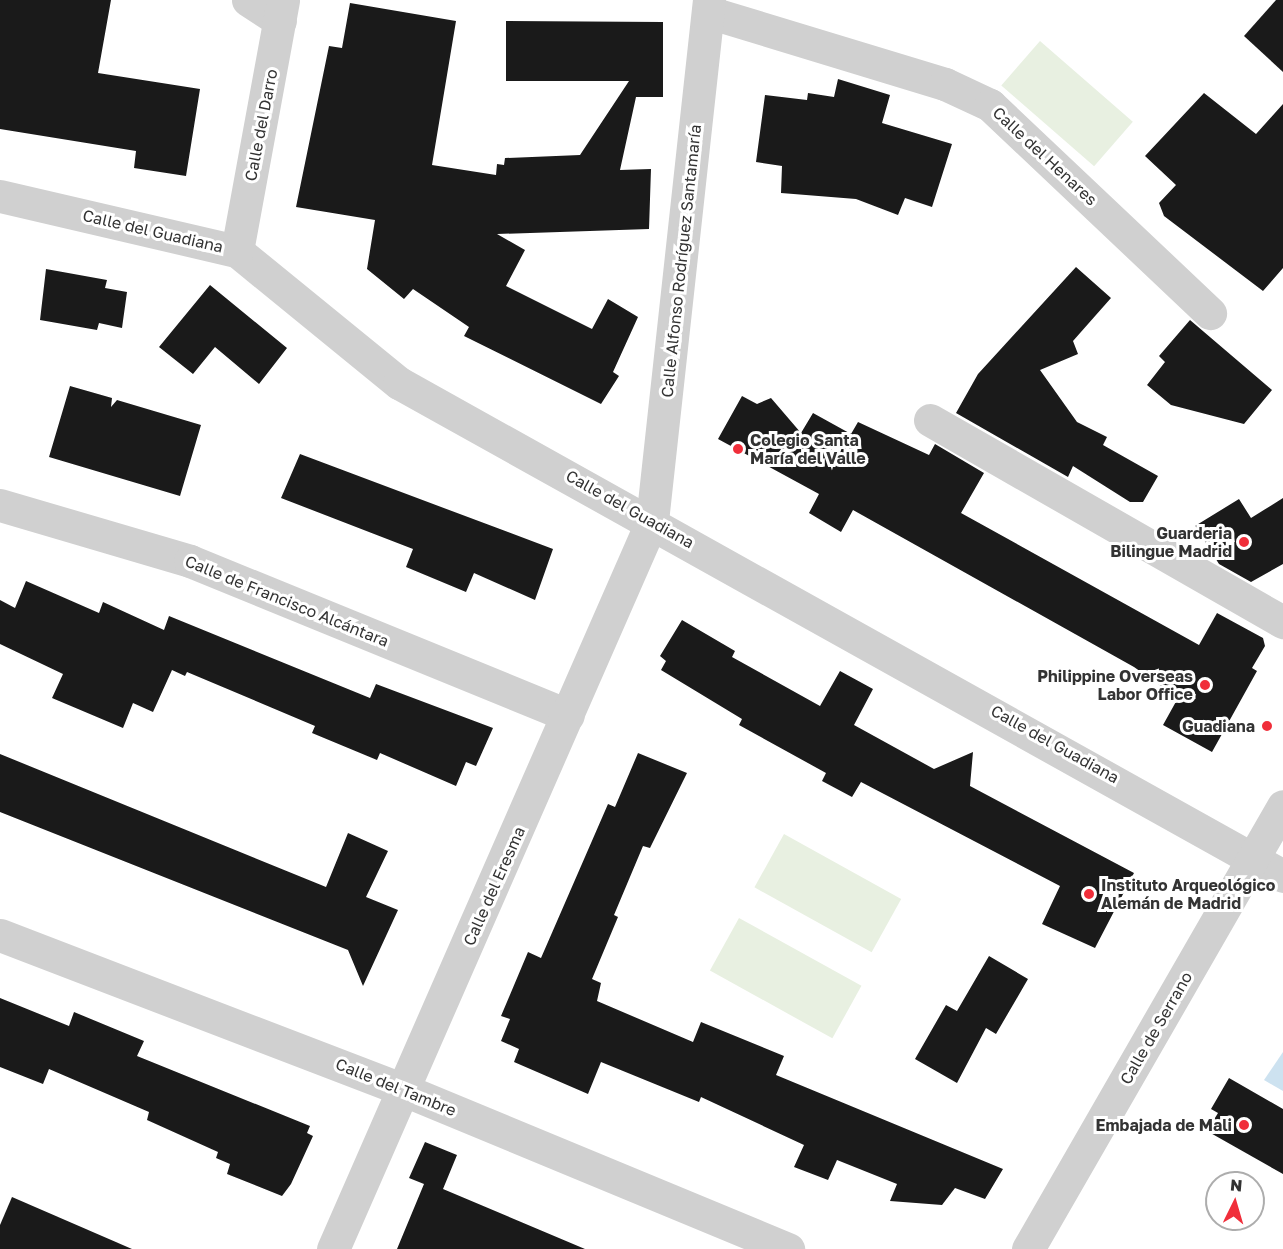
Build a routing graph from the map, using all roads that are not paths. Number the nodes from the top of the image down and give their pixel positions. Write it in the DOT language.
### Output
graph roads {
  1 [pos="248,0"];
  2 [pos="709,6"];
  3 [pos="282,11"];
  4 [pos="0,196"];
  5 [pos="237,251"];
  6 [pos="1210,314"];
  7 [pos="930,420"];
  8 [pos="0,505"];
  9 [pos="652,521"];
  10 [pos="1283,622"];
  11 [pos="568,715"];
  12 [pos="1283,806"];
  13 [pos="1254,858"];
  14 [pos="1283,876"];
  15 [pos="0,935"];
  16 [pos="405,1090"];
  17 [pos="333,1249"];
  18 [pos="788,1249"];
  19 [pos="1028,1249"];
  1 -- 3 [label="street"];
  2 -- 6 [label="street, Calle del Henares"];
  2 -- 9 [label="street, Calle Alfonso Rodríguez Santamaría"];
  3 -- 5 [label="street, Calle del Darro"];
  4 -- 5 [label="street, Calle del Guadiana"];
  5 -- 9 [label="street, Calle del Guadiana"];
  7 -- 10 [label="street"];
  8 -- 11 [label="street, Calle de Francisco Alcántara"];
  9 -- 11 [label="street, Calle del Eresma"];
  9 -- 13 [label="street, Calle del Guadiana"];
  11 -- 16 [label="street, Calle del Eresma"];
  12 -- 13 [label="street, Calle de Serrano"];
  13 -- 14 [label="street, Calle del Guadiana"];
  13 -- 19 [label="street, Calle de Serrano"];
  15 -- 16 [label="street, Calle del Tambre"];
  16 -- 17 [label="street, Calle del Eresma"];
  16 -- 18 [label="street, Calle del Tambre"];
}
